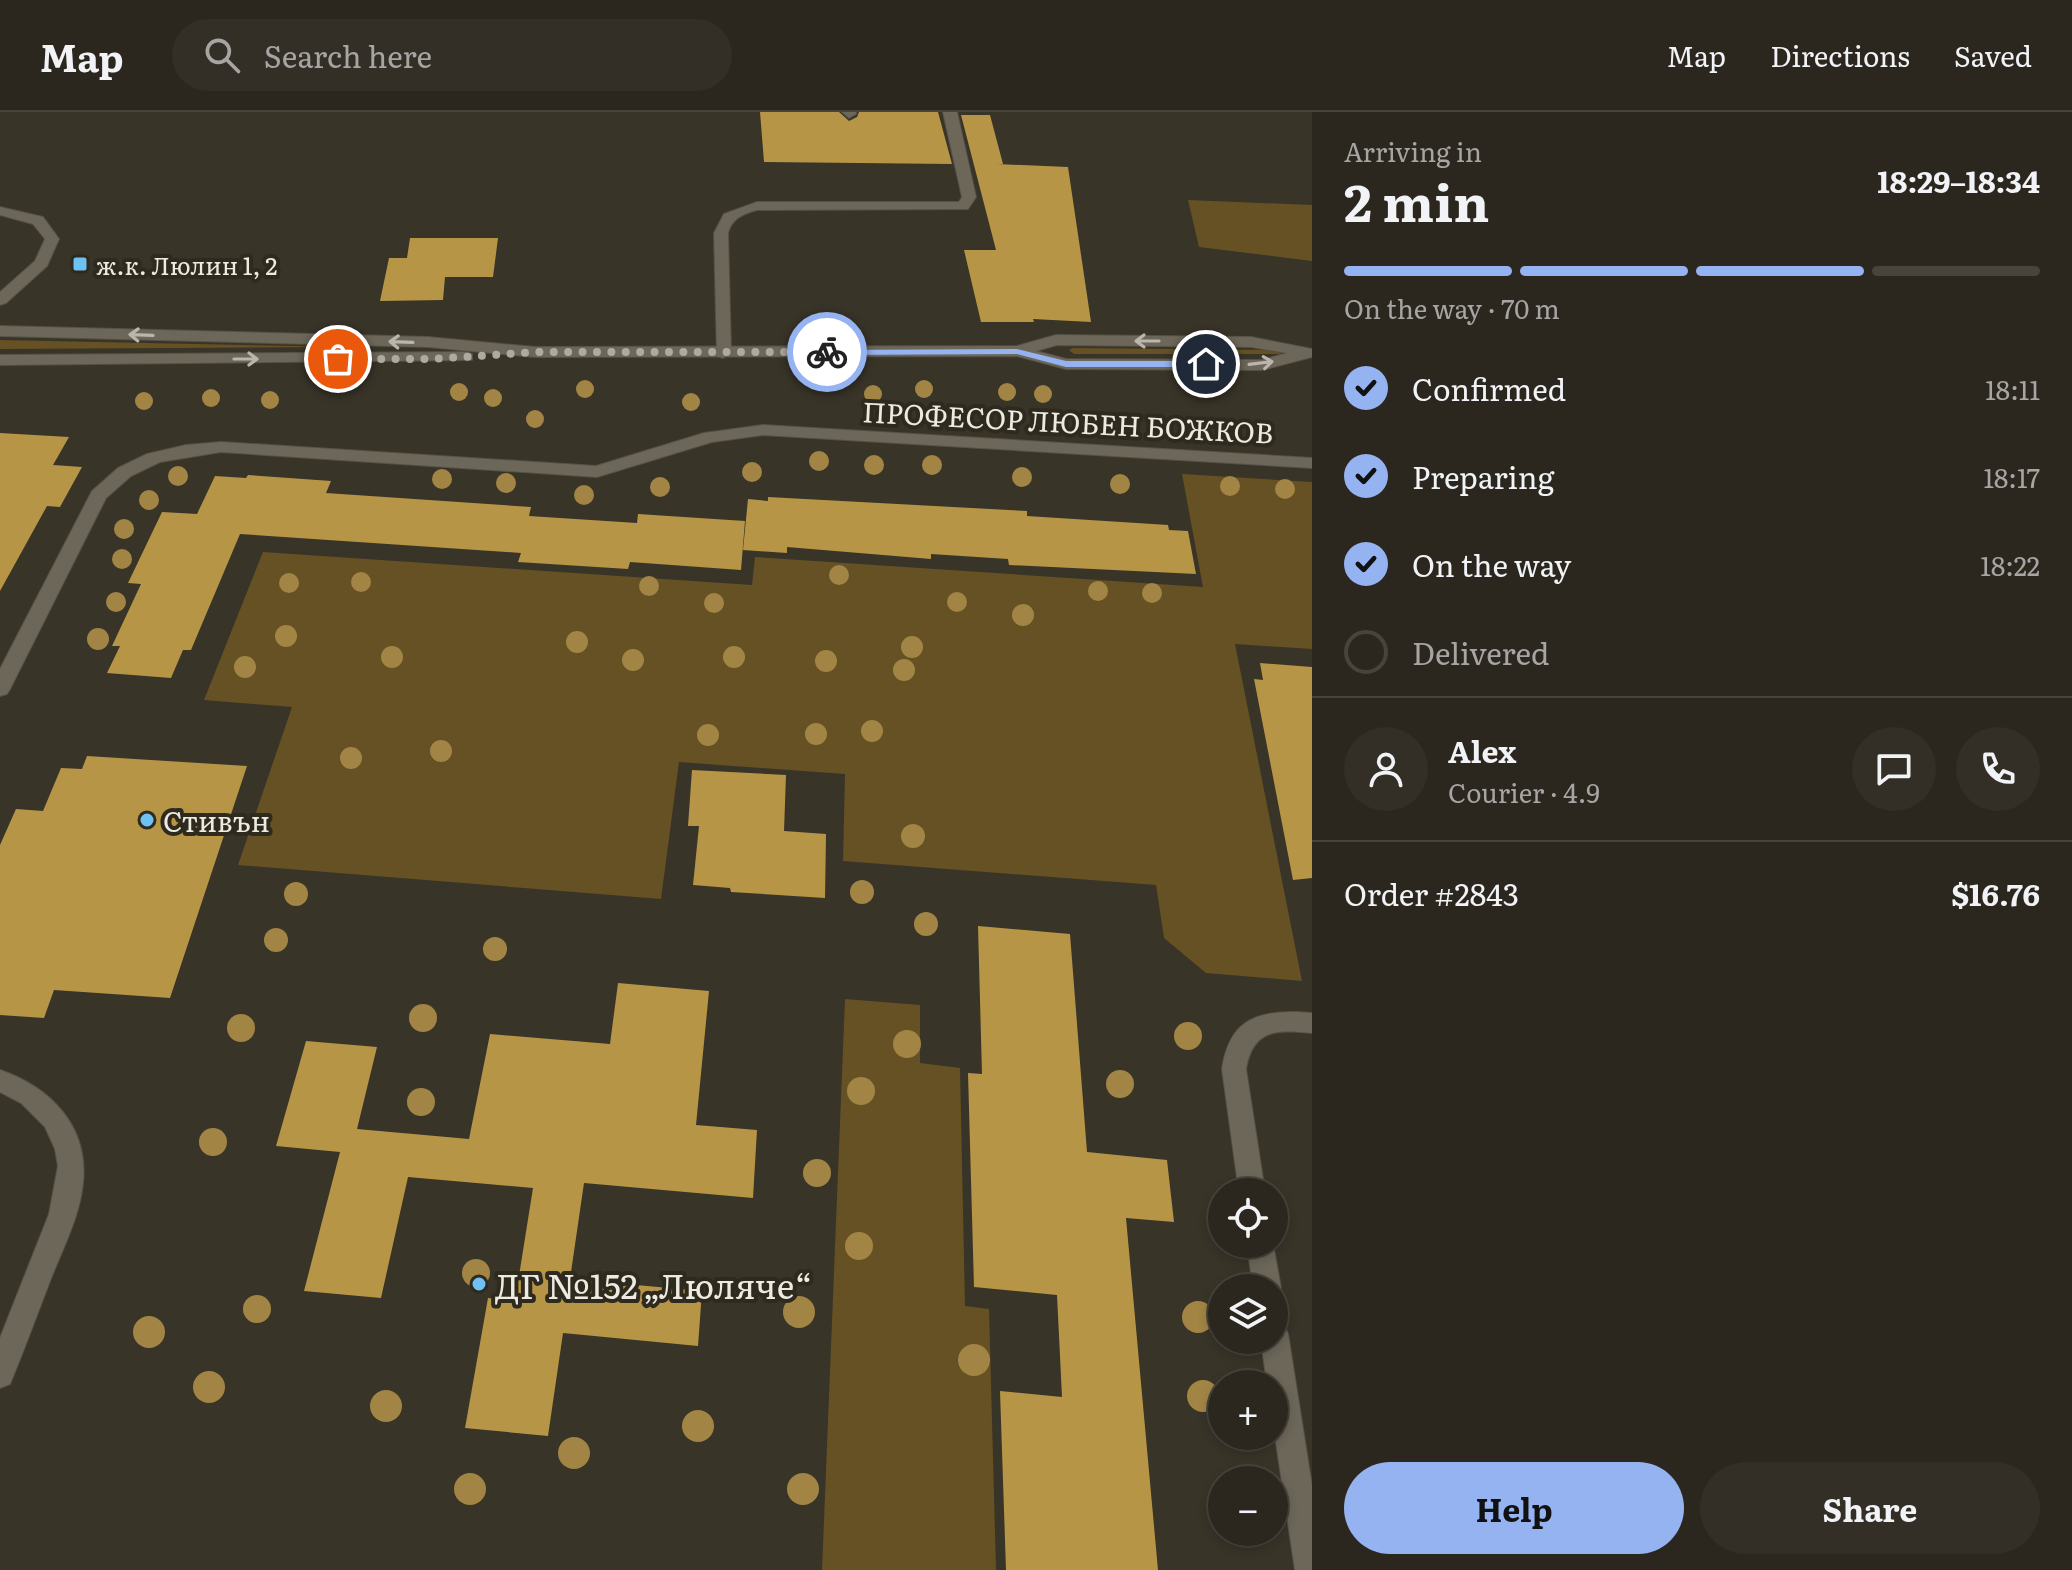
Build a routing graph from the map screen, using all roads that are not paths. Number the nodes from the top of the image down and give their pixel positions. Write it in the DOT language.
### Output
graph roads {
  1 [pos="950,112"];
  2 [pos="0,211"];
  3 [pos="0,300"];
  4 [pos="0,331"];
  5 [pos="535,352"];
  6 [pos="723,353"];
  7 [pos="1311,356"];
  8 [pos="0,360"];
  9 [pos="1312,463"];
  10 [pos="0,689"];
  11 [pos="1312,1023"];
  12 [pos="0,1081"];
  13 [pos="1250,1178"];
  14 [pos="1277,1354"];
  15 [pos="0,1374"];
  16 [pos="1310,1570"];
  1 -- 6 [label="street"];
  2 -- 3 [label="street"];
  5 -- 4 [label="street, one-way"];
  5 -- 6 [label="street"];
  8 -- 5 [label="street, one-way"];
  6 -- 7 [label="street"];
  9 -- 10 [label="street, ПРОФЕСОР ЛЮБЕН БОЖКОВ"];
  11 -- 13 [label="street"];
  12 -- 15 [label="street"];
  14 -- 16 [label="street"];
}
